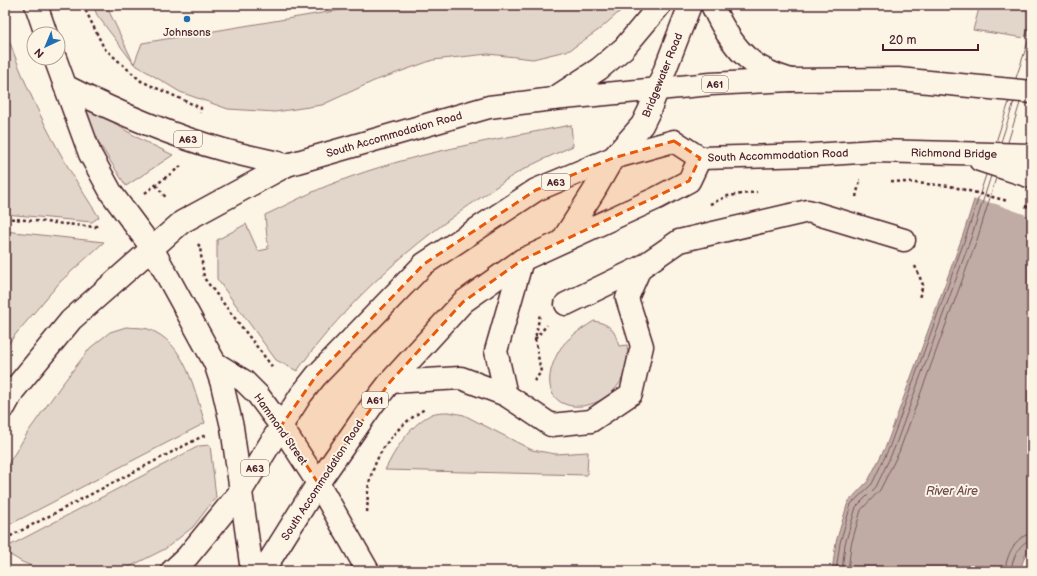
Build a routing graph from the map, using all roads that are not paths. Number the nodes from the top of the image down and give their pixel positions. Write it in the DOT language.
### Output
graph roads {
  1 [pos="36,5"];
  2 [pos="660,5"];
  3 [pos="690,5"];
  4 [pos="712,5"];
  5 [pos="43,26"];
  6 [pos="58,66"];
  7 [pos="791,80"];
  8 [pos="65,86"];
  9 [pos="658,89"];
  10 [pos="1031,91"];
  11 [pos="553,99"];
  12 [pos="875,151"];
  13 [pos="954,152"];
  14 [pos="1032,155"];
  15 [pos="613,158"];
  16 [pos="700,158"];
  17 [pos="287,165"];
  18 [pos="1032,177"];
  19 [pos="904,240"];
  20 [pos="562,241"];
  21 [pos="152,248"];
  22 [pos="522,260"];
  23 [pos="640,268"];
  24 [pos="566,304"];
  25 [pos="215,364"];
  26 [pos="390,382"];
  27 [pos="506,395"];
  28 [pos="5,406"];
  29 [pos="281,426"];
  30 [pos="318,483"];
  31 [pos="241,491"];
  32 [pos="172,571"];
  33 [pos="252,571"];
  34 [pos="263,571"];
  35 [pos="368,571"];
  1 -- 5 [label="main road"];
  2 -- 11 [label="main road"];
  3 -- 9 [label="main road, Bridgewater Road"];
  4 -- 7 [label="main road"];
  6 -- 8 [label="main road, A63"];
  7 -- 9 [label="main road, South Accommodation Road / A61"];
  7 -- 10 [label="main road, South Accommodation Road / A61"];
  8 -- 17 [label="main road, A63"];
  8 -- 21 [label="main road, A63"];
  9 -- 11 [label="main road, South Accommodation Road / A61"];
  9 -- 15 [label="main road, Bridgewater Road"];
  11 -- 17 [label="main road, South Accommodation Road / A61"];
  12 -- 13 [label="main road, Richmond Bridge"];
  12 -- 16 [label="main road, South Accommodation Road"];
  13 -- 14 [label="main road, Richmond Bridge"];
  13 -- 18 [label="main road"];
  15 -- 16 [label="main road, A63"];
  15 -- 20 [label="main road, Bridgewater Road"];
  15 -- 29 [label="main road, A63"];
  16 -- 20 [label="main road, South Accommodation Road / A61"];
  17 -- 21 [label="main road, South Accommodation Road / A61"];
  19 -- 23 [label="main road"];
  20 -- 22 [label="main road, South Accommodation Road / A61"];
  21 -- 25 [label="main road, A63"];
  21 -- 28 [label="main road, South Accommodation Road / A61"];
  22 -- 26 [label="main road, South Accommodation Road / A61"];
  22 -- 27 [label="main road"];
  23 -- 24 [label="main road"];
  23 -- 27 [label="main road"];
  25 -- 29 [label="main road, Hammond Street"];
  25 -- 31 [label="main road, A63"];
  26 -- 27 [label="main road"];
  26 -- 30 [label="main road, South Accommodation Road / A61"];
  29 -- 30 [label="main road, Hammond Street"];
  29 -- 31 [label="main road, A63"];
  30 -- 34 [label="main road, South Accommodation Road / A61"];
  30 -- 35 [label="main road, Hammond Street"];
  31 -- 32 [label="main road, A63"];
  31 -- 33 [label="main road, A63"];
}
